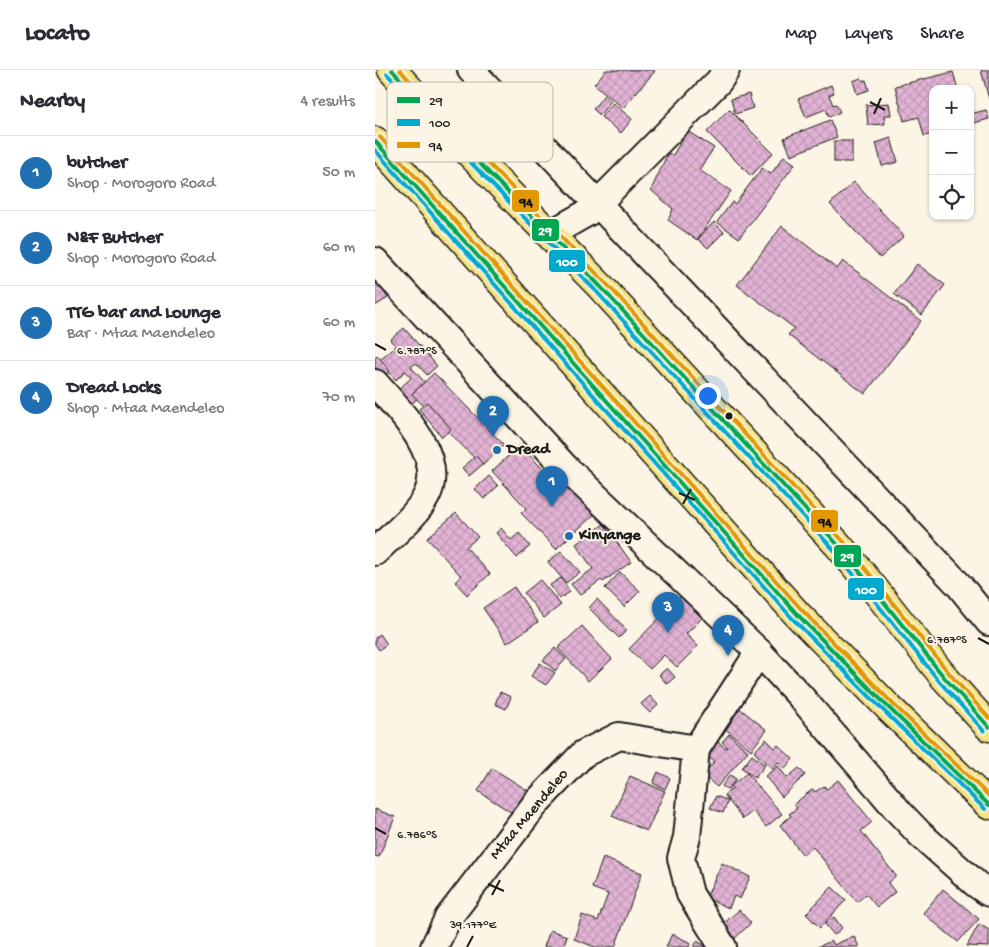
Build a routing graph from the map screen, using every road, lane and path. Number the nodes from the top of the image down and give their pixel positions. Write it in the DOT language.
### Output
graph roads {
  1 [pos="392,70"];
  2 [pos="471,70"];
  3 [pos="726,70"];
  4 [pos="403,82"];
  5 [pos="482,82"];
  6 [pos="375,141"];
  7 [pos="387,154"];
  8 [pos="553,157"];
  9 [pos="394,162"];
  10 [pos="479,162"];
  11 [pos="597,204"];
  12 [pos="550,234"];
  13 [pos="375,261"];
  14 [pos="375,383"];
  15 [pos="375,552"];
  16 [pos="989,622"];
  17 [pos="759,652"];
  18 [pos="989,727"];
  19 [pos="697,748"];
  20 [pos="989,805"];
  21 [pos="989,893"];
  22 [pos="434,947"];
  23 [pos="723,947"];
  1 -- 4 [label="highway"];
  2 -- 5 [label="street"];
  3 -- 11 [label="street"];
  6 -- 7 [label="highway"];
  8 -- 11 [label="street"];
  9 -- 20 [label="highway"];
  10 -- 12 [label="highway"];
  11 -- 12 [label="street"];
  11 -- 16 [label="street"];
  12 -- 18 [label="highway"];
  13 -- 17 [label="street"];
  14 -- 15 [label="street"];
  17 -- 19 [label="street"];
  17 -- 21 [label="street"];
  19 -- 22 [label="street, Mtaa Maendeleo"];
  19 -- 23 [label="street"];
}
